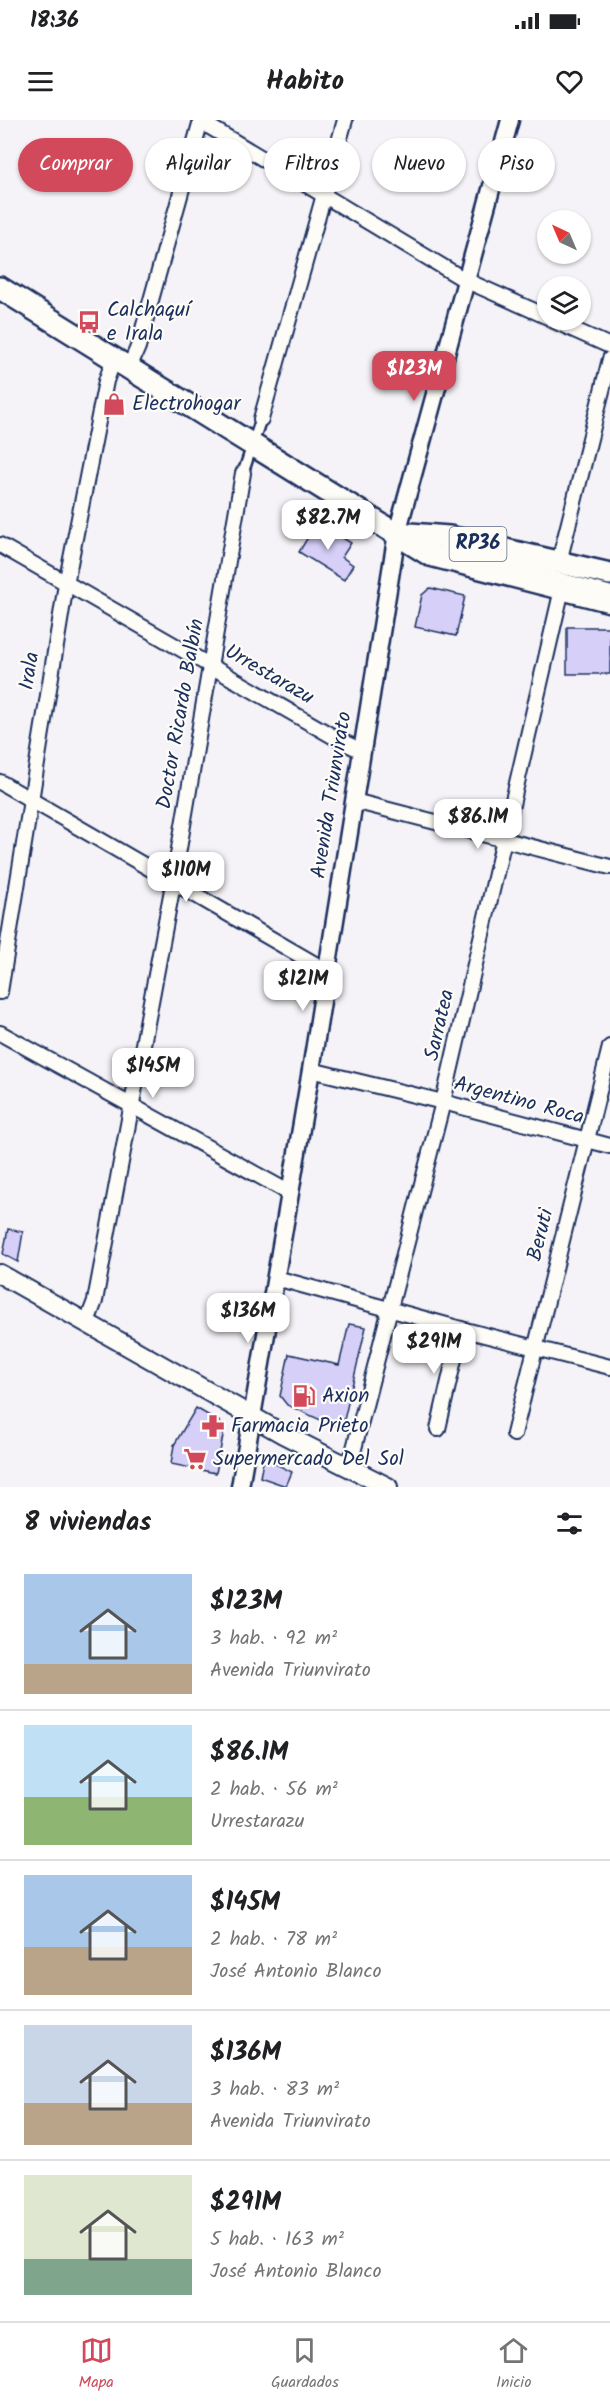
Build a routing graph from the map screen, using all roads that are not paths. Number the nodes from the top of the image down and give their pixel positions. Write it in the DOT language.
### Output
graph roads {
  1 [pos="200,120"];
  2 [pos="345,120"];
  3 [pos="510,120"];
  4 [pos="326,195"];
  5 [pos="465,280"];
  6 [pos="0,288"];
  7 [pos="537,313"];
  8 [pos="574,330"];
  9 [pos="610,346"];
  10 [pos="610,359"];
  11 [pos="121,364"];
  12 [pos="261,419"];
  13 [pos="251,444"];
  14 [pos="243,473"];
  15 [pos="397,533"];
  16 [pos="0,545"];
  17 [pos="559,562"];
  18 [pos="610,574"];
  19 [pos="66,584"];
  20 [pos="562,589"];
  21 [pos="610,590"];
  22 [pos="610,601"];
  23 [pos="211,666"];
  24 [pos="362,751"];
  25 [pos="0,782"];
  26 [pos="30,799"];
  27 [pos="354,801"];
  28 [pos="505,841"];
  29 [pos="610,867"];
  30 [pos="173,884"];
  31 [pos="327,971"];
  32 [pos="0,992"];
  33 [pos="0,1033"];
  34 [pos="610,1047"];
  35 [pos="311,1070"];
  36 [pos="443,1102"];
  37 [pos="132,1106"];
  38 [pos="586,1141"];
  39 [pos="610,1146"];
  40 [pos="290,1193"];
  41 [pos="0,1274"];
  42 [pos="276,1278"];
  43 [pos="391,1310"];
  44 [pos="87,1322"];
  45 [pos="461,1329"];
  46 [pos="534,1348"];
  47 [pos="610,1367"];
  48 [pos="254,1417"];
  49 [pos="438,1429"];
  50 [pos="514,1434"];
  51 [pos="349,1468"];
  52 [pos="240,1487"];
  53 [pos="388,1487"];
  1 -- 4 [label="street"];
  1 -- 11 [label="street, Irala"];
  2 -- 4 [label="street, Doctor Ricardo Balbín"];
  3 -- 5 [label="street, Avenida Triunvirato"];
  4 -- 5 [label="street"];
  4 -- 12 [label="street, Doctor Ricardo Balbín"];
  5 -- 7 [label="street"];
  5 -- 15 [label="street, Avenida Triunvirato"];
  6 -- 11 [label="main road, RP36"];
  8 -- 9 [label="street"];
  10 -- 17 [label="street"];
  11 -- 13 [label="main road, RP36"];
  11 -- 19 [label="street, Irala"];
  12 -- 13 [label="street, Doctor Ricardo Balbín"];
  13 -- 14 [label="street, Doctor Ricardo Balbín"];
  13 -- 15 [label="main road, RP36"];
  14 -- 23 [label="street, Doctor Ricardo Balbín"];
  15 -- 17 [label="main road, RP36"];
  15 -- 20 [label="main road, RP36"];
  15 -- 21 [label="lane"];
  15 -- 24 [label="street, Avenida Triunvirato"];
  16 -- 19 [label="street, Urrestarazu"];
  17 -- 18 [label="main road, RP36"];
  19 -- 23 [label="street, Urrestarazu"];
  19 -- 26 [label="street, Irala"];
  20 -- 22 [label="main road, RP36"];
  20 -- 28 [label="street, Sarratea"];
  23 -- 24 [label="street, Urrestarazu"];
  23 -- 30 [label="street, Doctor Ricardo Balbín"];
  24 -- 27 [label="street, Avenida Triunvirato"];
  25 -- 26 [label="street"];
  26 -- 30 [label="street"];
  26 -- 32 [label="street, Irala"];
  27 -- 28 [label="street"];
  27 -- 31 [label="street, Avenida Triunvirato"];
  28 -- 29 [label="street"];
  28 -- 36 [label="street, Sarratea"];
  30 -- 31 [label="street"];
  30 -- 37 [label="street, Doctor Ricardo Balbín"];
  31 -- 35 [label="street, Avenida Triunvirato"];
  33 -- 37 [label="street"];
  34 -- 38 [label="street, Beruti"];
  35 -- 36 [label="street, Argentino Roca"];
  35 -- 40 [label="street, Avenida Triunvirato"];
  36 -- 38 [label="street, Argentino Roca"];
  36 -- 43 [label="street, Sarratea"];
  37 -- 40 [label="street"];
  37 -- 44 [label="street, Doctor Ricardo Balbín"];
  38 -- 39 [label="street, Argentino Roca"];
  38 -- 46 [label="street, Beruti"];
  40 -- 42 [label="street, Avenida Triunvirato"];
  41 -- 44 [label="main road"];
  42 -- 43 [label="street"];
  42 -- 48 [label="street, Avenida Triunvirato"];
  43 -- 45 [label="street"];
  43 -- 51 [label="street, Sarratea"];
  44 -- 48 [label="main road"];
  45 -- 46 [label="street"];
  45 -- 49 [label="street"];
  46 -- 47 [label="street"];
  46 -- 50 [label="street, Beruti"];
  48 -- 51 [label="main road"];
  48 -- 52 [label="street, Avenida Triunvirato"];
  51 -- 53 [label="main road"];
}
